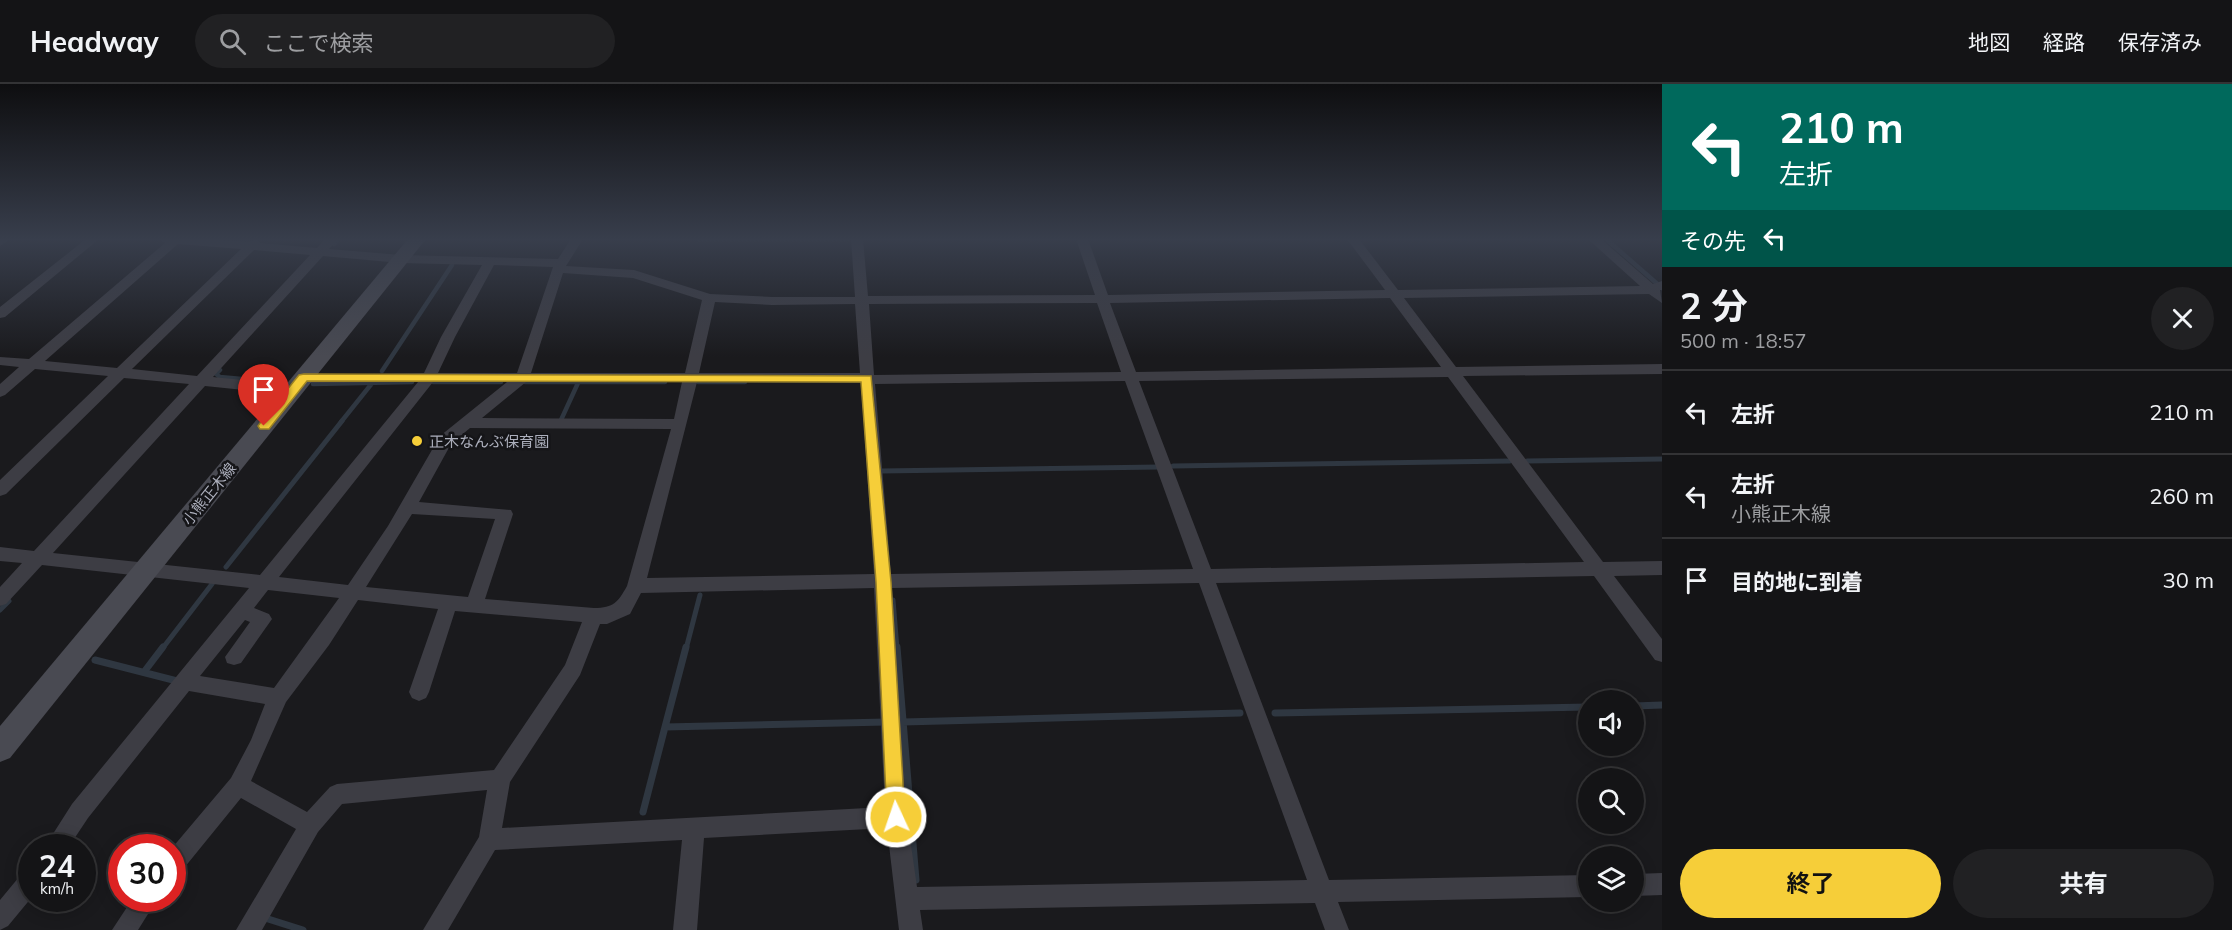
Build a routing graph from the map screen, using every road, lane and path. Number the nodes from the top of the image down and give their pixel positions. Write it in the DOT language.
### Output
graph roads {
  1 [pos="44,278"];
  2 [pos="127,278"];
  3 [pos="218,278"];
  4 [pos="297,278"];
  5 [pos="385,278"];
  6 [pos="480,278"];
  7 [pos="556,278"];
  8 [pos="648,278"];
  9 [pos="860,278"];
  10 [pos="1095,278"];
  11 [pos="1382,278"];
  12 [pos="1643,278"];
  13 [pos="1657,290"];
  14 [pos="1393,294"];
  15 [pos="709,298"];
  16 [pos="1102,299"];
  17 [pos="862,301"];
  18 [pos="0,314"];
  19 [pos="0,361"];
  20 [pos="31,364"];
  21 [pos="1662,369"];
  22 [pos="1451,372"];
  23 [pos="120,374"];
  24 [pos="691,377"];
  25 [pos="1131,377"];
  26 [pos="429,378"];
  27 [pos="522,378"];
  28 [pos="867,378"];
  29 [pos="203,380"];
  30 [pos="298,384"];
  31 [pos="0,392"];
  32 [pos="464,423"];
  33 [pos="680,423"];
  34 [pos="0,490"];
  35 [pos="407,507"];
  36 [pos="0,554"];
  37 [pos="37,559"];
  38 [pos="1662,568"];
  39 [pos="1597,569"];
  40 [pos="148,570"];
  41 [pos="1205,575"];
  42 [pos="263,581"];
  43 [pos="883,582"];
  44 [pos="636,586"];
  45 [pos="352,592"];
  46 [pos="0,599"];
  47 [pos="449,603"];
  48 [pos="474,605"];
  49 [pos="240,610"];
  50 [pos="594,616"];
  51 [pos="1662,654"];
  52 [pos="234,657"];
  53 [pos="185,682"];
  54 [pos="419,692"];
  55 [pos="278,697"];
  56 [pos="0,748"];
  57 [pos="500,779"];
  58 [pos="238,785"];
  59 [pos="896,817"];
  60 [pos="310,825"];
  61 [pos="694,828"];
  62 [pos="65,834"];
  63 [pos="489,840"];
  64 [pos="186,848"];
  65 [pos="1662,884"];
  66 [pos="1644,885"];
  67 [pos="1578,886"];
  68 [pos="1321,891"];
  69 [pos="18,896"];
  70 [pos="908,899"];
  71 [pos="137,912"];
  72 [pos="0,918"];
  73 [pos="124,930"];
  74 [pos="248,930"];
  75 [pos="435,930"];
  76 [pos="684,930"];
  77 [pos="911,930"];
  78 [pos="1337,930"];
  1 -- 18 [label="street"];
  2 -- 20 [label="street"];
  3 -- 23 [label="street"];
  4 -- 29 [label="street"];
  5 -- 30 [label="main road, 小熊正木線"];
  6 -- 26 [label="street"];
  7 -- 27 [label="street"];
  8 -- 15 [label="street"];
  9 -- 17 [label="street"];
  10 -- 16 [label="street"];
  11 -- 14 [label="street"];
  12 -- 13 [label="street"];
  13 -- 14 [label="street"];
  14 -- 16 [label="street"];
  14 -- 22 [label="street"];
  15 -- 17 [label="street"];
  15 -- 24 [label="street"];
  16 -- 17 [label="street"];
  16 -- 25 [label="street"];
  17 -- 28 [label="street"];
  19 -- 20 [label="street"];
  20 -- 23 [label="street"];
  20 -- 31 [label="street"];
  21 -- 22 [label="street"];
  22 -- 25 [label="street"];
  22 -- 39 [label="street"];
  23 -- 29 [label="street"];
  23 -- 34 [label="street"];
  24 -- 27 [label="street"];
  24 -- 28 [label="street"];
  24 -- 33 [label="street"];
  25 -- 28 [label="street"];
  25 -- 41 [label="street"];
  26 -- 27 [label="street"];
  26 -- 30 [label="street"];
  26 -- 42 [label="street"];
  27 -- 32 [label="street"];
  28 -- 43 [label="street"];
  29 -- 30 [label="street"];
  29 -- 37 [label="street"];
  30 -- 40 [label="main road, 小熊正木線"];
  32 -- 33 [label="street"];
  32 -- 35 [label="street"];
  33 -- 44 [label="street"];
  35 -- 45 [label="street"];
  35 -- 48 [label="street"];
  36 -- 37 [label="street"];
  37 -- 40 [label="street"];
  37 -- 46 [label="street"];
  38 -- 39 [label="street"];
  39 -- 41 [label="street"];
  39 -- 51 [label="street"];
  40 -- 42 [label="street"];
  40 -- 56 [label="main road, 小熊正木線"];
  41 -- 43 [label="street"];
  41 -- 68 [label="street"];
  42 -- 45 [label="street"];
  42 -- 49 [label="street"];
  43 -- 44 [label="street"];
  43 -- 59 [label="street"];
  44 -- 50 [label="street"];
  45 -- 47 [label="street"];
  45 -- 55 [label="street"];
  47 -- 48 [label="street"];
  47 -- 54 [label="street"];
  48 -- 50 [label="street"];
  49 -- 52 [label="street"];
  49 -- 53 [label="street"];
  50 -- 57 [label="street"];
  53 -- 55 [label="street"];
  53 -- 62 [label="street"];
  55 -- 58 [label="street"];
  57 -- 60 [label="street"];
  57 -- 63 [label="street"];
  58 -- 60 [label="street"];
  58 -- 64 [label="street"];
  59 -- 61 [label="street"];
  59 -- 70 [label="street"];
  60 -- 74 [label="street"];
  61 -- 63 [label="street"];
  61 -- 76 [label="street"];
  63 -- 75 [label="street"];
  65 -- 66 [label="street"];
  67 -- 68 [label="street"];
  68 -- 70 [label="street"];
  68 -- 78 [label="street"];
  69 -- 72 [label="street"];
  70 -- 77 [label="street"];
  71 -- 73 [label="street"];
}
